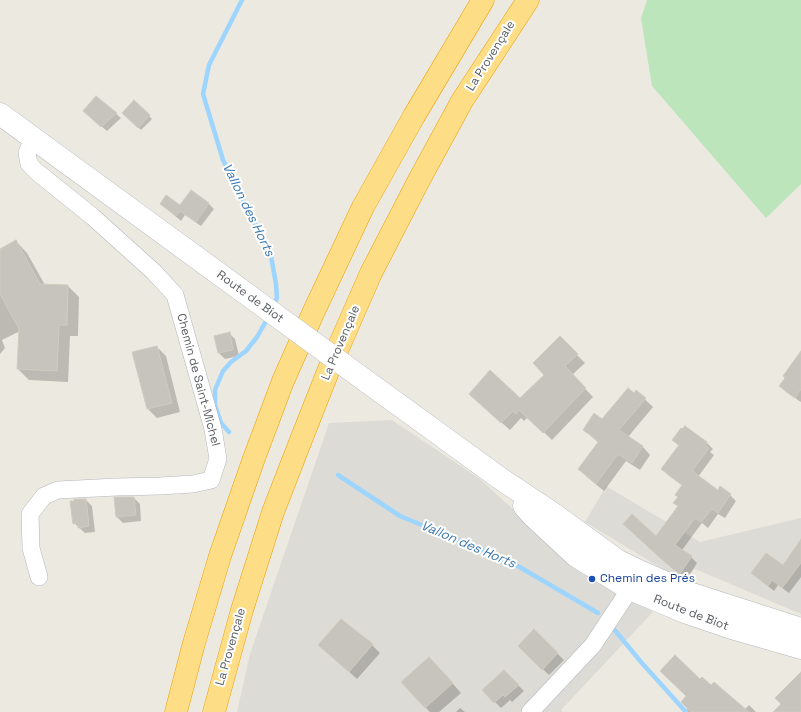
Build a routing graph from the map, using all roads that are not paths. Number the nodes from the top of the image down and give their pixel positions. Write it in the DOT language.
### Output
graph roads {
  1 [pos="483,0"];
  2 [pos="528,0"];
  3 [pos="0,114"];
  4 [pos="35,140"];
  5 [pos="39,577"];
  6 [pos="634,580"];
  7 [pos="801,629"];
  8 [pos="801,648"];
  9 [pos="176,712"];
  10 [pos="214,712"];
  11 [pos="530,712"];
  1 -- 9 [label="highway"];
  2 -- 10 [label="highway, La Provençale"];
  3 -- 4 [label="main road, Route de Biot"];
  4 -- 5 [label="street, Chemin de Saint-Michel"];
  4 -- 6 [label="main road, Route de Biot, bridge"];
  6 -- 7 [label="main road, Route de Biot"];
  6 -- 8 [label="main road, Route de Biot"];
  6 -- 11 [label="street"];
}
